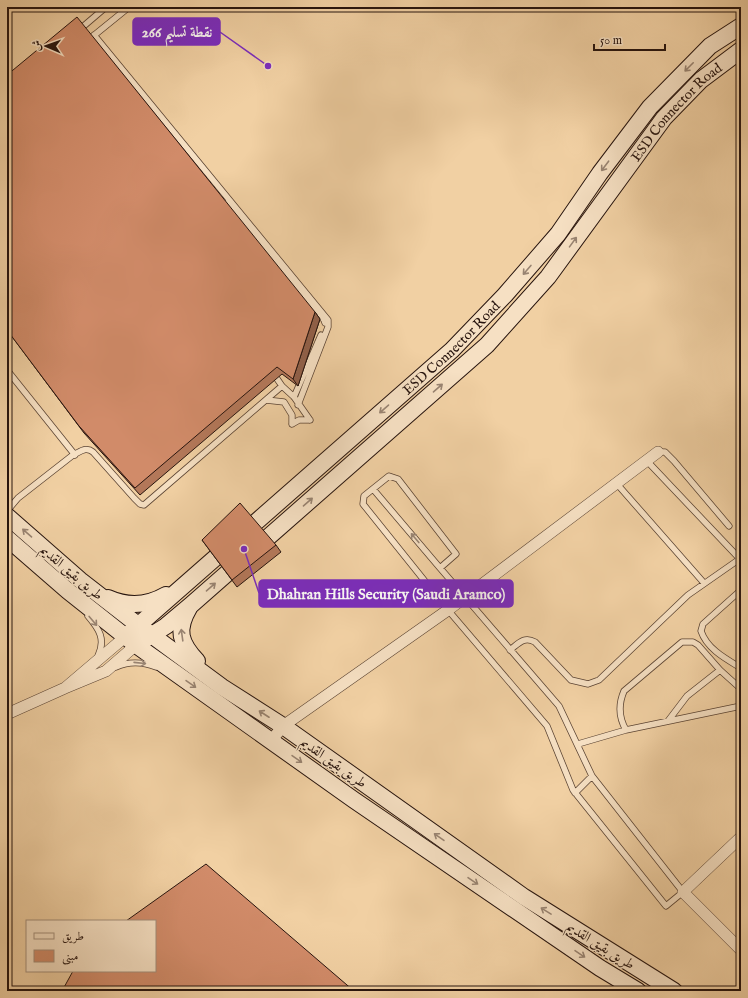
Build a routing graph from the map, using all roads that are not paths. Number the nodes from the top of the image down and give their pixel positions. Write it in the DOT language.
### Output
graph roads {
  1 [pos="106,7"];
  2 [pos="129,7"];
  3 [pos="741,26"];
  4 [pos="71,36"];
  5 [pos="92,37"];
  6 [pos="84,43"];
  7 [pos="741,50"];
  8 [pos="274,368"];
  9 [pos="7,370"];
  10 [pos="282,386"];
  11 [pos="294,397"];
  12 [pos="266,400"];
  13 [pos="298,405"];
  14 [pos="658,452"];
  15 [pos="75,454"];
  16 [pos="331,456"];
  17 [pos="647,461"];
  18 [pos="344,471"];
  19 [pos="617,484"];
  20 [pos="373,488"];
  21 [pos="7,511"];
  22 [pos="7,516"];
  23 [pos="729,526"];
  24 [pos="7,538"];
  25 [pos="740,558"];
  26 [pos="440,568"];
  27 [pos="193,578"];
  28 [pos="704,583"];
  29 [pos="741,590"];
  30 [pos="68,591"];
  31 [pos="94,591"];
  32 [pos="465,598"];
  33 [pos="191,605"];
  34 [pos="448,610"];
  35 [pos="138,625"];
  36 [pos="151,635"];
  37 [pos="130,641"];
  38 [pos="510,650"];
  39 [pos="94,663"];
  40 [pos="741,668"];
  41 [pos="720,670"];
  42 [pos="106,671"];
  43 [pos="174,672"];
  44 [pos="222,687"];
  45 [pos="65,688"];
  46 [pos="741,688"];
  47 [pos="741,706"];
  48 [pos="7,714"];
  49 [pos="668,721"];
  50 [pos="283,726"];
  51 [pos="626,730"];
  52 [pos="271,741"];
  53 [pos="578,744"];
  54 [pos="592,776"];
  55 [pos="575,793"];
  56 [pos="741,837"];
  57 [pos="683,892"];
  58 [pos="741,950"];
  59 [pos="638,991"];
  60 [pos="674,991"];
  1 -- 4 [label="lane"];
  2 -- 5 [label="lane"];
  3 -- 16 [label="main road, ESD Connector Road, one-way"];
  5 -- 6 [label="lane"];
  5 -- 11 [label="lane"];
  5 -- 13 [label="lane"];
  18 -- 7 [label="main road, ESD Connector Road, one-way"];
  8 -- 10 [label="lane"];
  9 -- 15 [label="lane"];
  10 -- 11 [label="lane"];
  10 -- 12 [label="lane"];
  11 -- 13 [label="lane"];
  12 -- 13 [label="lane"];
  12 -- 15 [label="lane"];
  14 -- 17 [label="street"];
  14 -- 23 [label="lane"];
  15 -- 21 [label="lane"];
  16 -- 18 [label="main road"];
  16 -- 27 [label="main road, ESD Connector Road"];
  17 -- 19 [label="street"];
  17 -- 25 [label="lane"];
  33 -- 18 [label="main road, ESD Connector Road, one-way"];
  19 -- 28 [label="lane"];
  19 -- 32 [label="street"];
  26 -- 20 [label="lane, one-way"];
  20 -- 26 [label="lane"];
  20 -- 34 [label="lane"];
  31 -- 22 [label="main road, طريق بقيق القديم, one-way"];
  24 -- 30 [label="main road, طريق بقيق القديم"];
  25 -- 28 [label="lane"];
  26 -- 32 [label="lane"];
  27 -- 31 [label="main road"];
  27 -- 35 [label="main road, ESD Connector Road"];
  28 -- 38 [label="lane"];
  29 -- 40 [label="lane"];
  30 -- 37 [label="main road, طريق بقيق القديم"];
  30 -- 39 [label="lane, one-way"];
  31 -- 35 [label="main road, طريق بقيق القديم"];
  32 -- 34 [label="street"];
  32 -- 38 [label="lane"];
  33 -- 36 [label="main road, ESD Connector Road"];
  44 -- 33 [label="main road, one-way"];
  34 -- 50 [label="street"];
  34 -- 55 [label="lane"];
  35 -- 36 [label="main road, طريق بقيق القديم"];
  35 -- 37 [label="main road, ESD Connector Road"];
  36 -- 37 [label="main road, ESD Connector Road"];
  36 -- 44 [label="main road, طريق بقيق القديم"];
  37 -- 39 [label="street"];
  37 -- 42 [label="street"];
  37 -- 43 [label="main road, طريق بقيق القديم"];
  38 -- 53 [label="lane"];
  39 -- 45 [label="street"];
  41 -- 46 [label="lane"];
  41 -- 49 [label="lane"];
  41 -- 51 [label="lane"];
  42 -- 43 [label="lane, one-way"];
  42 -- 45 [label="street"];
  43 -- 52 [label="main road, طريق بقيق القديم, one-way"];
  50 -- 44 [label="main road, طريق بقيق القديم, one-way"];
  45 -- 48 [label="street"];
  47 -- 49 [label="lane"];
  49 -- 51 [label="lane"];
  50 -- 52 [label="street"];
  60 -- 50 [label="main road, طريق بقيق القديم, one-way"];
  51 -- 53 [label="lane"];
  52 -- 59 [label="main road, طريق بقيق القديم, one-way"];
  53 -- 54 [label="lane"];
  54 -- 55 [label="lane"];
  54 -- 57 [label="lane"];
  55 -- 57 [label="lane"];
  56 -- 57 [label="street"];
  57 -- 58 [label="street"];
}
